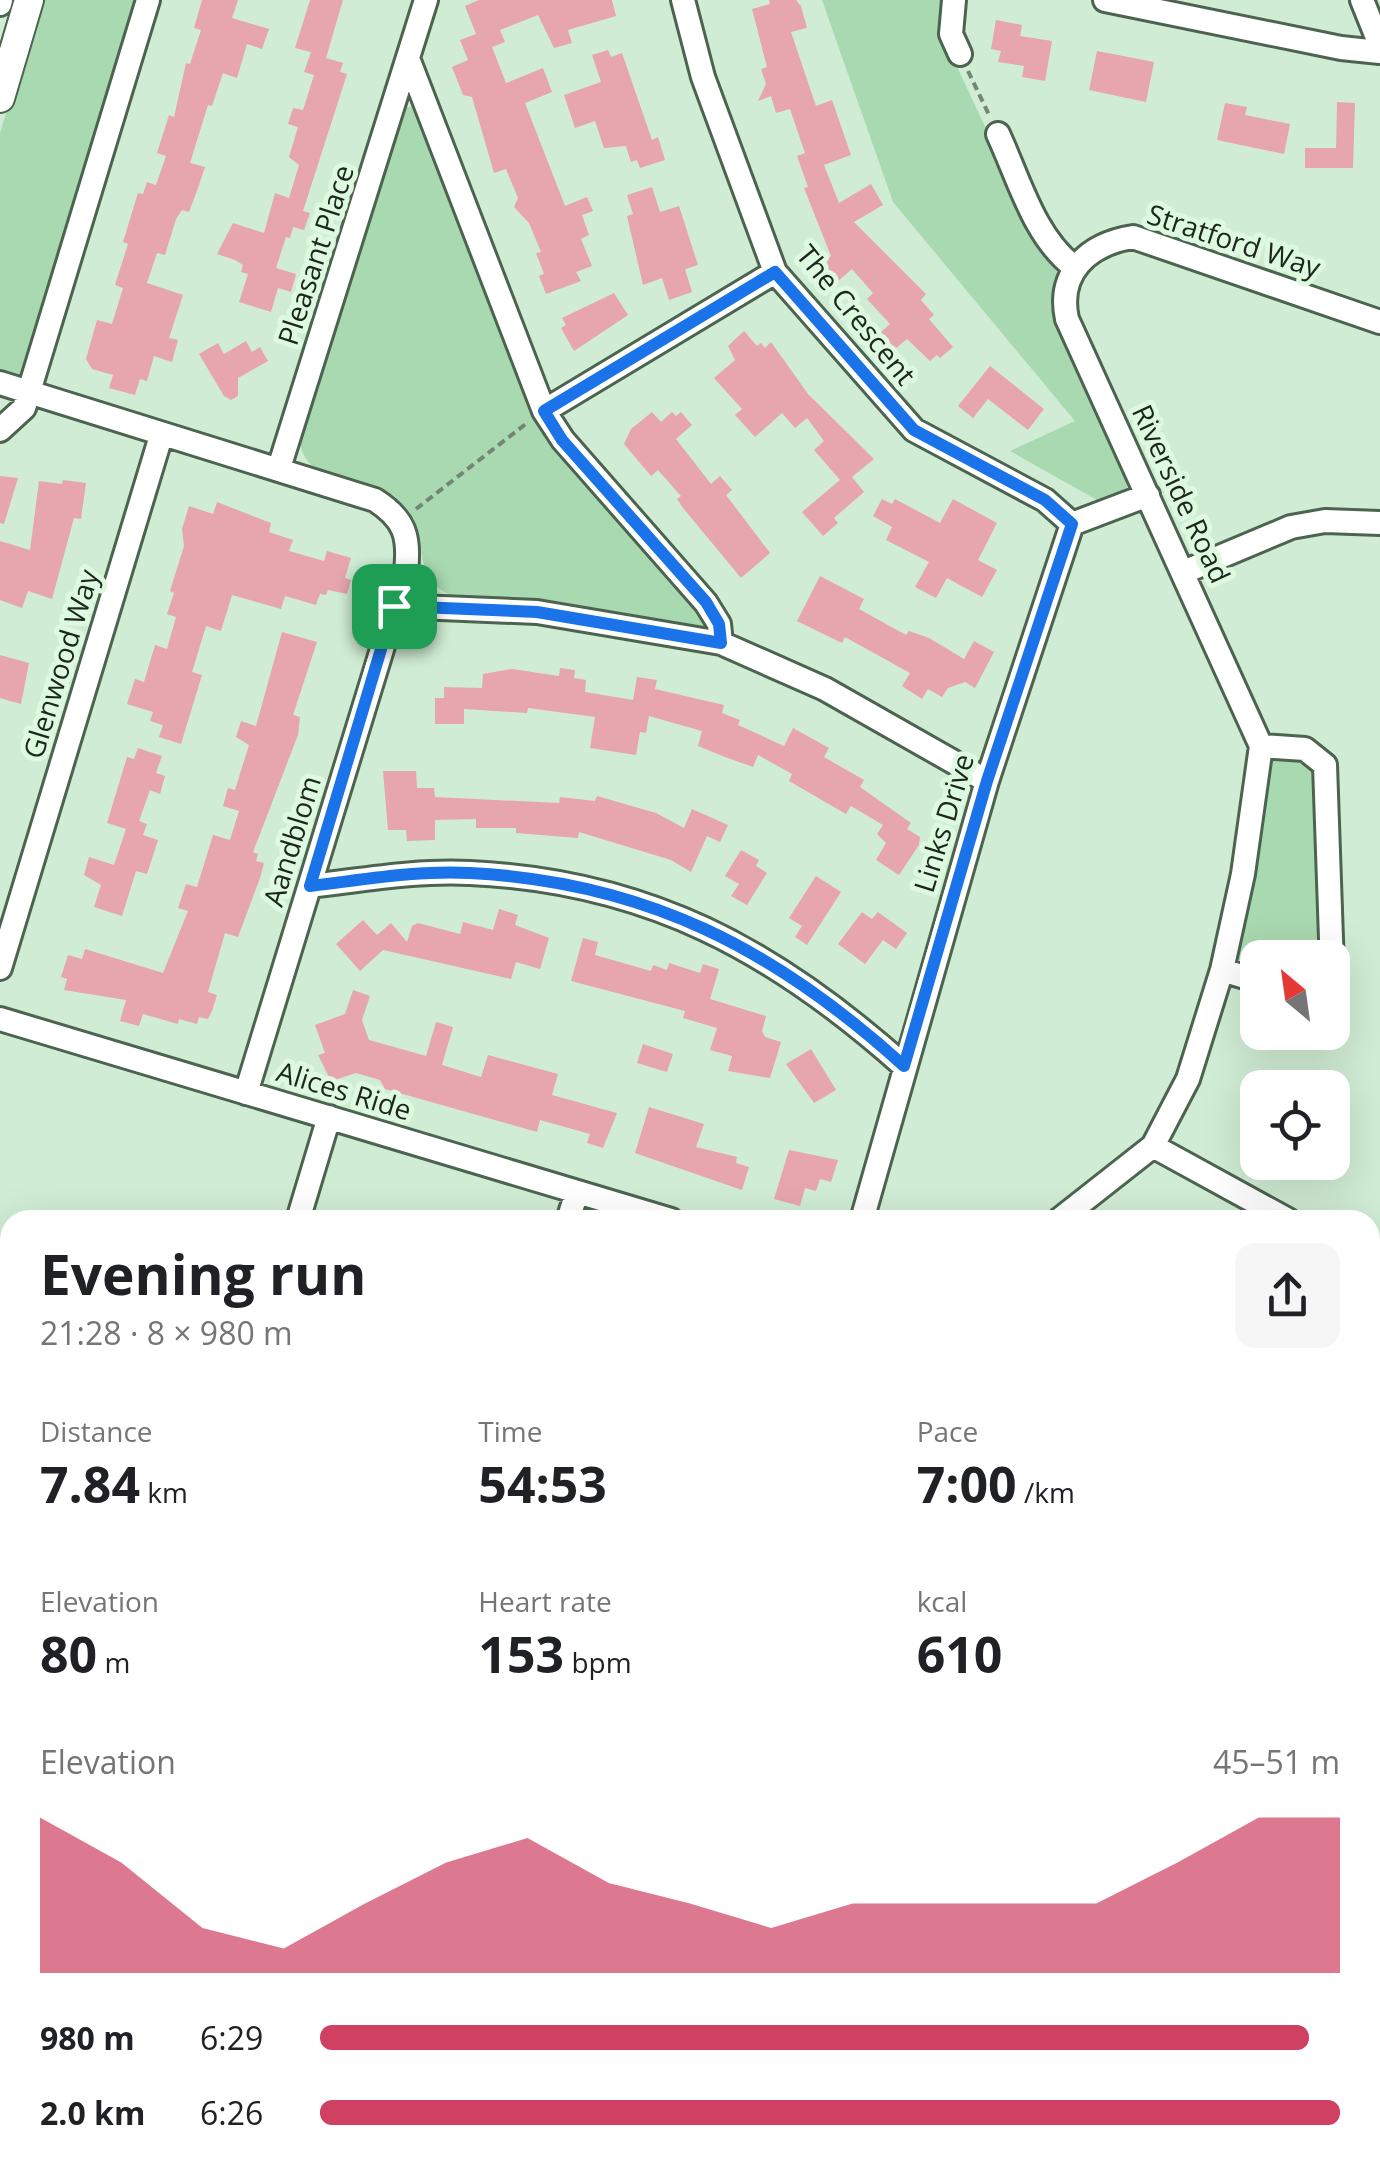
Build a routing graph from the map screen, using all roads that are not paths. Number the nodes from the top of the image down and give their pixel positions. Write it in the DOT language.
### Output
graph roads {
  1 [pos="29,0"];
  2 [pos="148,0"];
  3 [pos="426,0"];
  4 [pos="683,0"];
  5 [pos="954,0"];
  6 [pos="1105,0"];
  7 [pos="1362,0"];
  8 [pos="1380,48"];
  9 [pos="960,54"];
  10 [pos="409,61"];
  11 [pos="0,98"];
  12 [pos="998,134"];
  13 [pos="1074,266"];
  14 [pos="775,272"];
  15 [pos="1380,322"];
  16 [pos="0,383"];
  17 [pos="28,391"];
  18 [pos="544,411"];
  19 [pos="0,430"];
  20 [pos="161,436"];
  21 [pos="279,468"];
  22 [pos="1148,495"];
  23 [pos="1380,522"];
  24 [pos="1072,524"];
  25 [pos="1184,572"];
  26 [pos="394,606"];
  27 [pos="721,643"];
  28 [pos="1261,746"];
  29 [pos="987,781"];
  30 [pos="310,886"];
  31 [pos="1332,940"];
  32 [pos="0,968"];
  33 [pos="1222,970"];
  34 [pos="1240,976"];
  35 [pos="0,1019"];
  36 [pos="904,1066"];
  37 [pos="246,1092"];
  38 [pos="329,1118"];
  39 [pos="1154,1146"];
  40 [pos="576,1192"];
  41 [pos="301,1210"];
  42 [pos="571,1210"];
  43 [pos="637,1210"];
  44 [pos="865,1210"];
  45 [pos="1072,1210"];
  46 [pos="1270,1210"];
  1 -- 11 [label="main road"];
  2 -- 17 [label="street"];
  3 -- 10 [label="street, Pleasant Place"];
  4 -- 14 [label="street, The Crescent"];
  5 -- 9 [label="street"];
  6 -- 8 [label="street"];
  7 -- 8 [label="street"];
  10 -- 18 [label="street"];
  10 -- 21 [label="street, Pleasant Place"];
  12 -- 13 [label="street"];
  13 -- 15 [label="street, Stratford Way"];
  13 -- 22 [label="street, Riverside Road"];
  14 -- 18 [label="street"];
  14 -- 24 [label="street, The Crescent"];
  16 -- 17 [label="street"];
  17 -- 19 [label="street"];
  17 -- 20 [label="street"];
  18 -- 27 [label="street"];
  20 -- 21 [label="street"];
  20 -- 32 [label="street, Glenwood Way"];
  21 -- 26 [label="street"];
  22 -- 24 [label="street"];
  22 -- 25 [label="street, Riverside Road"];
  23 -- 25 [label="street"];
  24 -- 29 [label="street, Links Drive"];
  25 -- 28 [label="street, Riverside Road"];
  26 -- 27 [label="street"];
  26 -- 30 [label="street, Aandblom"];
  27 -- 29 [label="street"];
  28 -- 31 [label="street"];
  28 -- 33 [label="street"];
  29 -- 36 [label="street, Links Drive"];
  30 -- 36 [label="street"];
  30 -- 37 [label="street, Aandblom"];
  33 -- 34 [label="street"];
  33 -- 39 [label="street"];
  35 -- 37 [label="street, Alices Ride"];
  36 -- 44 [label="street, Links Drive"];
  37 -- 38 [label="street, Alices Ride"];
  38 -- 40 [label="street, Alices Ride"];
  38 -- 41 [label="street"];
  39 -- 45 [label="street"];
  39 -- 46 [label="street"];
  40 -- 42 [label="street"];
  40 -- 43 [label="street, Alices Ride"];
}
